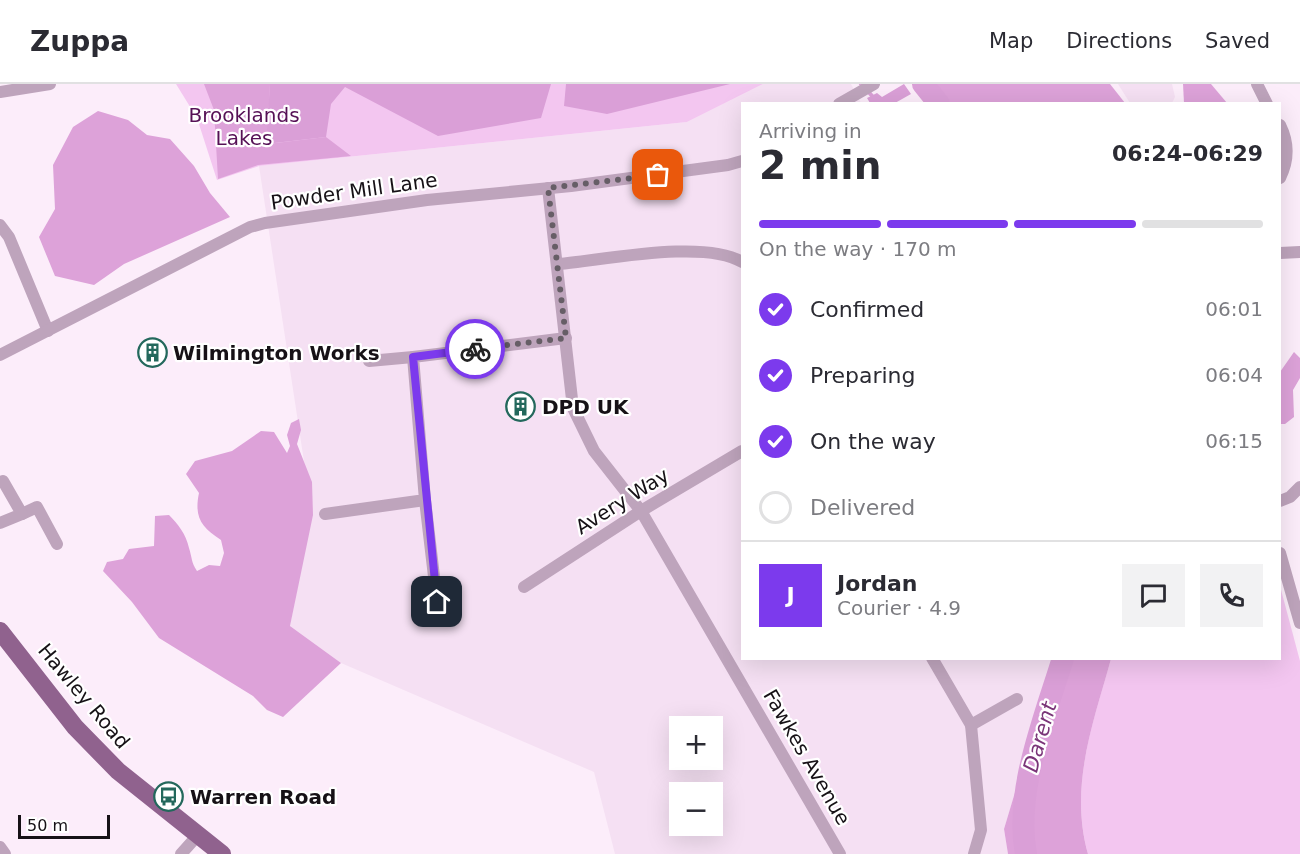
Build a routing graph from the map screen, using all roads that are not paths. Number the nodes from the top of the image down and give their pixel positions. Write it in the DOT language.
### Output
graph roads {
  1 [pos="50,84"];
  2 [pos="1257,84"];
  3 [pos="869,88"];
  4 [pos="0,92"];
  5 [pos="843,102"];
  6 [pos="1267,102"];
  7 [pos="1281,128"];
  8 [pos="741,160"];
  9 [pos="1281,176"];
  10 [pos="548,188"];
  11 [pos="0,225"];
  12 [pos="1300,252"];
  13 [pos="1281,253"];
  14 [pos="741,262"];
  15 [pos="559,264"];
  16 [pos="48,331"];
  17 [pos="566,338"];
  18 [pos="0,355"];
  19 [pos="413,357"];
  20 [pos="369,361"];
  21 [pos="741,452"];
  22 [pos="1,478"];
  23 [pos="1300,487"];
  24 [pos="425,500"];
  25 [pos="1281,501"];
  26 [pos="641,511"];
  27 [pos="22,514"];
  28 [pos="326,514"];
  29 [pos="0,523"];
  30 [pos="57,544"];
  31 [pos="1281,557"];
  32 [pos="524,587"];
  33 [pos="437,602"];
  34 [pos="1300,624"];
  35 [pos="0,631"];
  36 [pos="933,660"];
  37 [pos="1017,699"];
  38 [pos="970,725"];
  39 [pos="198,835"];
  40 [pos="0,847"];
  41 [pos="5,854"];
  42 [pos="181,854"];
  43 [pos="222,854"];
  44 [pos="840,854"];
  45 [pos="974,854"];
  1 -- 4 [label="street"];
  2 -- 6 [label="street"];
  3 -- 5 [label="street"];
  7 -- 9 [label="street"];
  8 -- 10 [label="street, Powder Mill Lane"];
  10 -- 15 [label="street, Fawkes Avenue"];
  10 -- 16 [label="street, Powder Mill Lane"];
  11 -- 16 [label="street"];
  12 -- 13 [label="street"];
  14 -- 15 [label="street"];
  15 -- 17 [label="street, Fawkes Avenue"];
  16 -- 18 [label="street, Powder Mill Lane"];
  17 -- 19 [label="street"];
  17 -- 26 [label="street, Fawkes Avenue"];
  19 -- 20 [label="street"];
  19 -- 24 [label="street"];
  21 -- 26 [label="street, Avery Way"];
  22 -- 27 [label="street"];
  23 -- 25 [label="street"];
  24 -- 28 [label="street"];
  24 -- 33 [label="street"];
  26 -- 32 [label="street, Avery Way"];
  26 -- 44 [label="street, Fawkes Avenue"];
  27 -- 29 [label="street"];
  27 -- 30 [label="street"];
  31 -- 34 [label="street"];
  35 -- 39 [label="main road, Hawley Road"];
  36 -- 38 [label="street"];
  37 -- 38 [label="street"];
  38 -- 45 [label="street"];
  39 -- 42 [label="street"];
  39 -- 43 [label="main road, Hawley Road"];
  40 -- 41 [label="street"];
}
